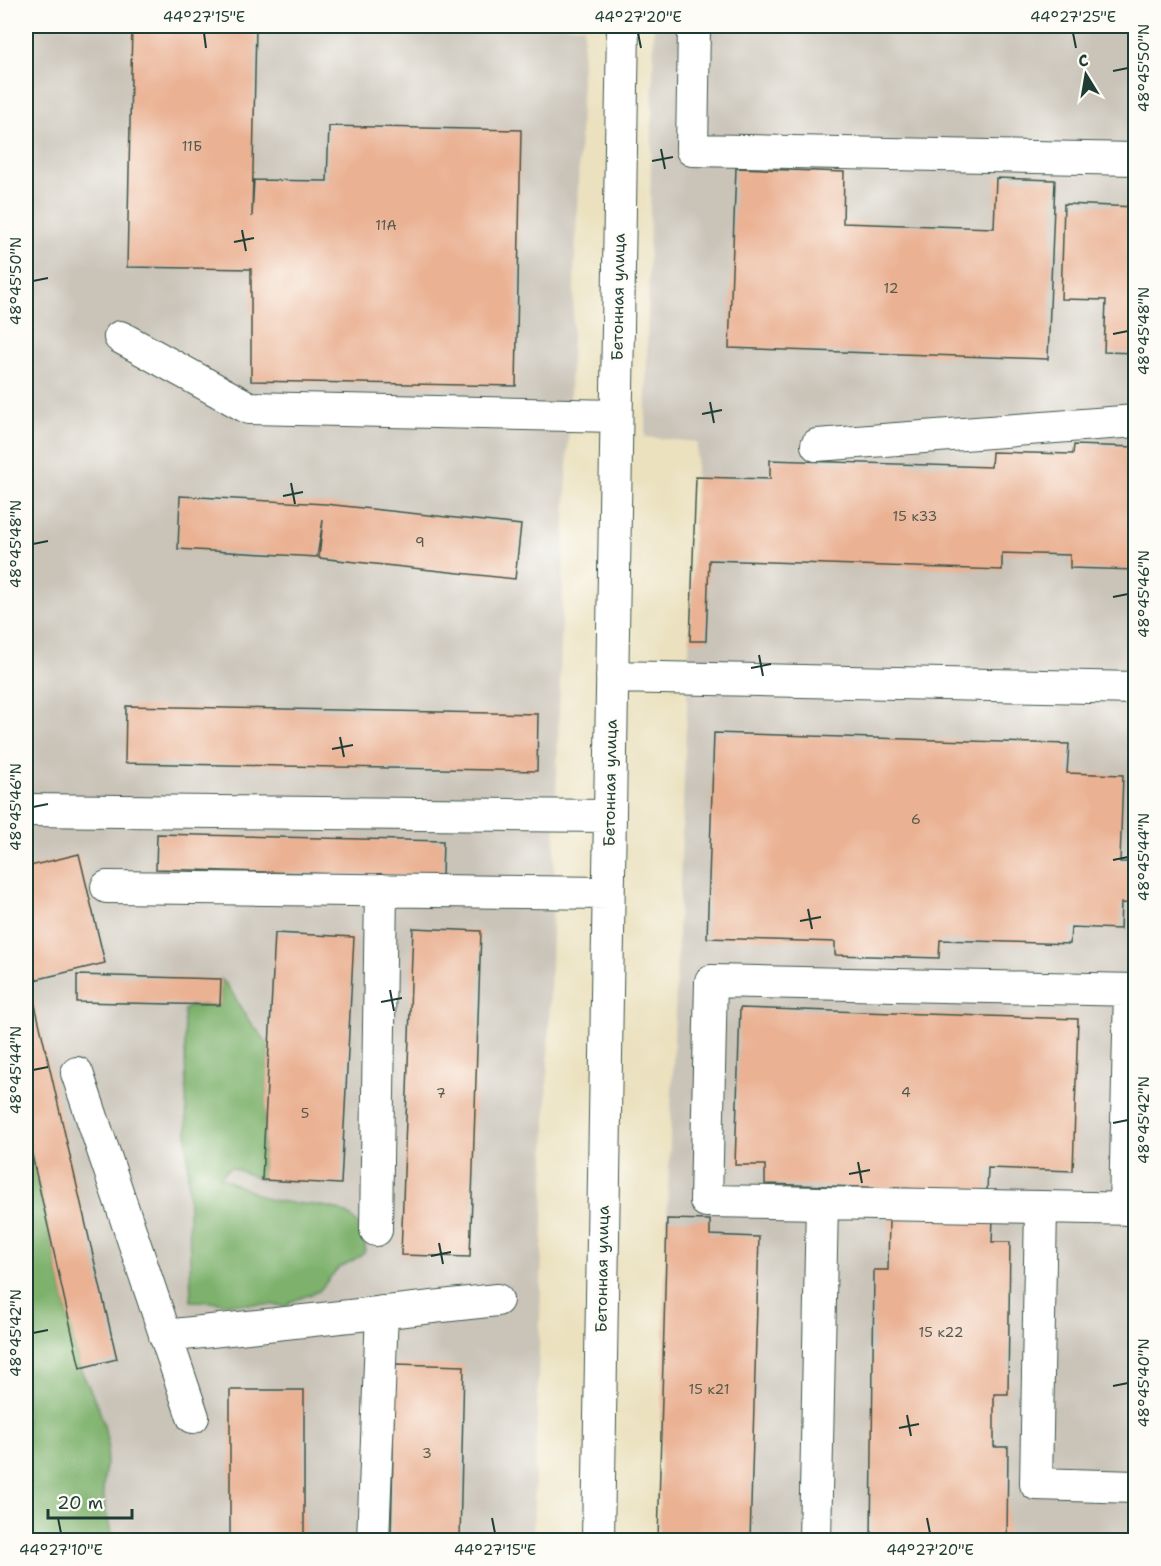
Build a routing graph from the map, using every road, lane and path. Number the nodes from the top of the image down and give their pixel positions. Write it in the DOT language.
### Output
graph roads {
  1 [pos="623,26"];
  2 [pos="694,26"];
  3 [pos="1136,159"];
  4 [pos="120,337"];
  5 [pos="616,416"];
  6 [pos="1136,421"];
  7 [pos="817,446"];
  8 [pos="612,677"];
  9 [pos="1136,688"];
  10 [pos="26,810"];
  11 [pos="610,816"];
  12 [pos="107,887"];
  13 [pos="381,891"];
  14 [pos="608,893"];
  15 [pos="1133,990"];
  16 [pos="77,1073"];
  17 [pos="1131,1153"];
  18 [pos="822,1203"];
  19 [pos="1041,1207"];
  20 [pos="1130,1209"];
  21 [pos="376,1230"];
  22 [pos="497,1300"];
  23 [pos="382,1312"];
  24 [pos="165,1336"];
  25 [pos="193,1417"];
  26 [pos="1136,1487"];
  27 [pos="373,1540"];
  28 [pos="598,1540"];
  29 [pos="815,1540"];
  1 -- 5 [label="street, Бетонная улица"];
  2 -- 3 [label="street"];
  4 -- 5 [label="street"];
  5 -- 8 [label="street, Бетонная улица"];
  6 -- 7 [label="street"];
  8 -- 9 [label="street"];
  8 -- 11 [label="street, Бетонная улица"];
  10 -- 11 [label="street"];
  11 -- 14 [label="street, Бетонная улица"];
  12 -- 13 [label="street"];
  13 -- 14 [label="street"];
  13 -- 21 [label="street"];
  14 -- 28 [label="street, Бетонная улица"];
  15 -- 17 [label="street"];
  15 -- 18 [label="street"];
  16 -- 24 [label="street"];
  17 -- 20 [label="street"];
  18 -- 19 [label="street"];
  18 -- 29 [label="street"];
  19 -- 20 [label="street"];
  19 -- 26 [label="street"];
  22 -- 23 [label="street"];
  23 -- 24 [label="street"];
  23 -- 27 [label="street"];
  24 -- 25 [label="street"];
}
